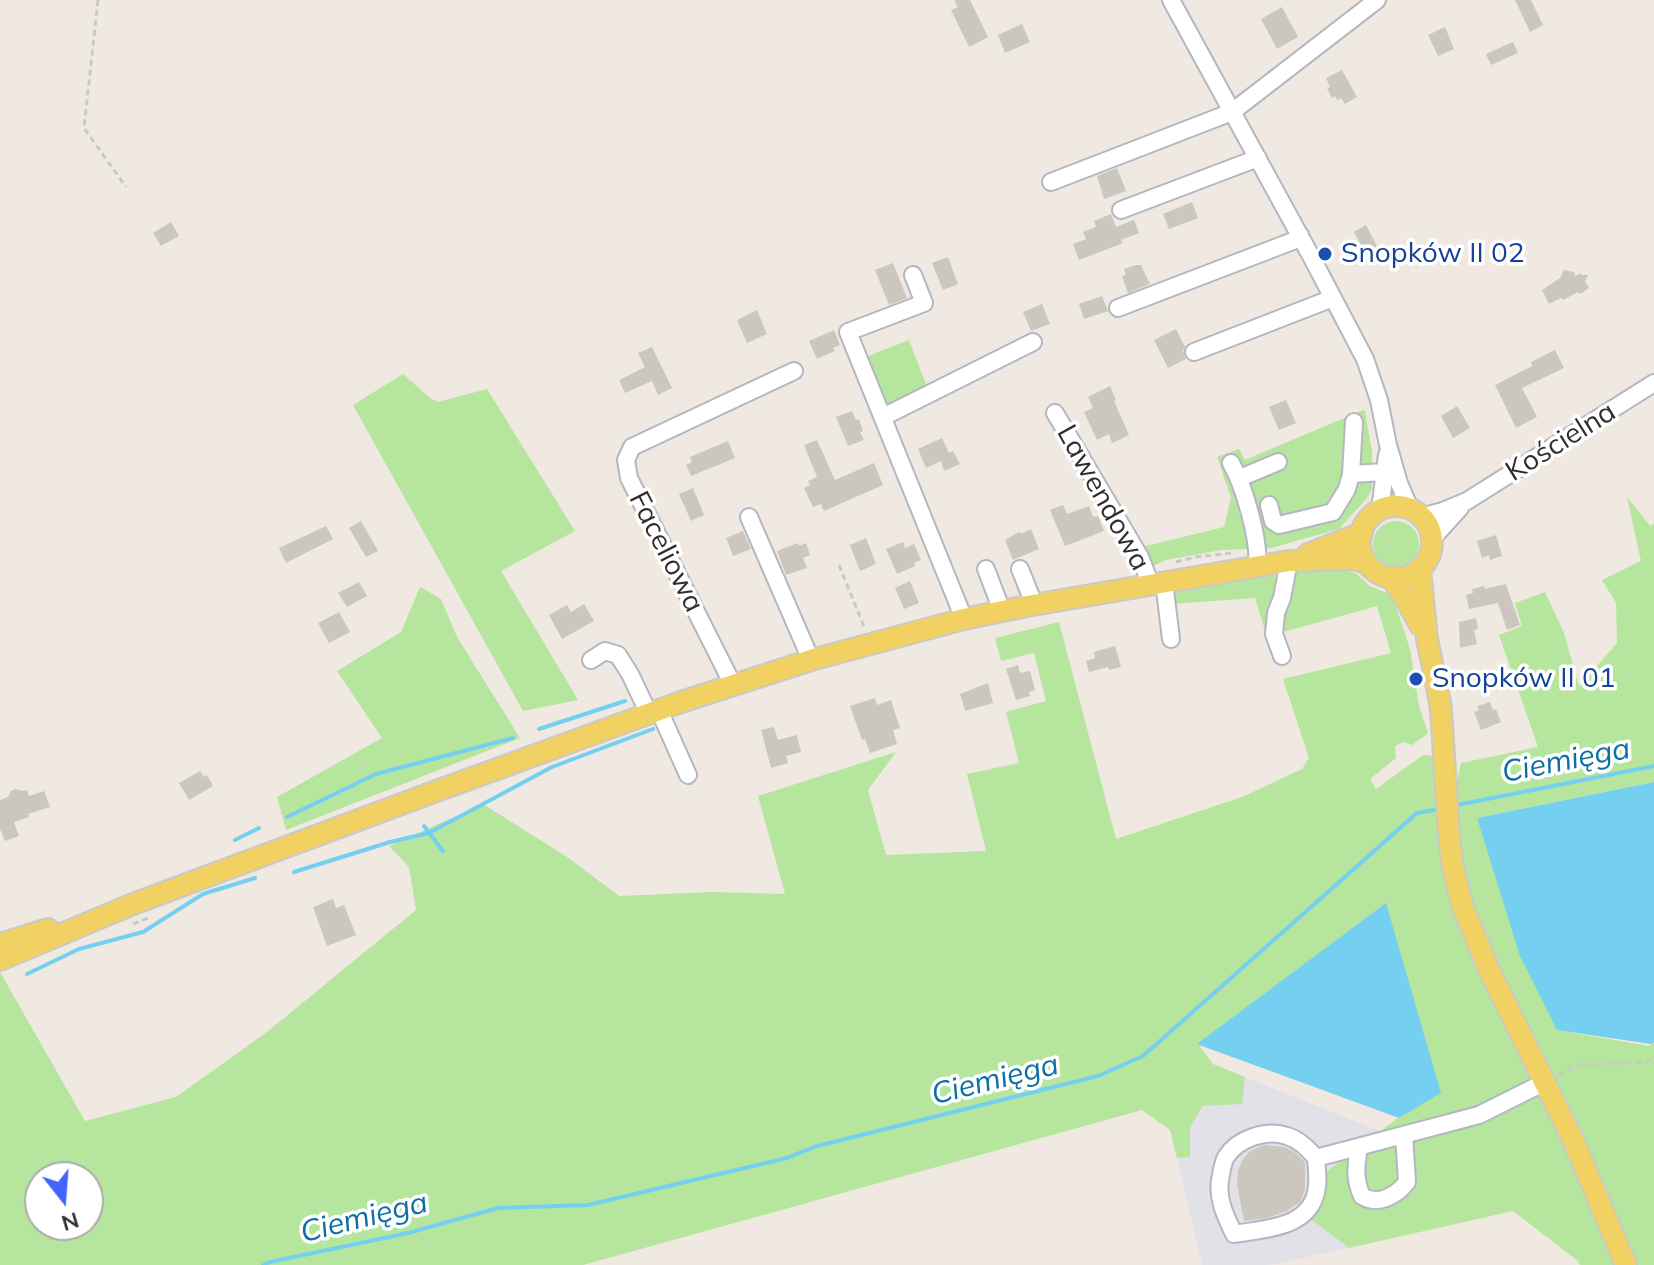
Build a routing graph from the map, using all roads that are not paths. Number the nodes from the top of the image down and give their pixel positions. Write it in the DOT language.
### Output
graph roads {
  1 [pos="1171,0"];
  2 [pos="1377,0"];
  3 [pos="1232,112"];
  4 [pos="1258,158"];
  5 [pos="1051,182"];
  6 [pos="1121,210"];
  7 [pos="1300,235"];
  8 [pos="913,275"];
  9 [pos="1333,298"];
  10 [pos="1118,308"];
  11 [pos="1033,342"];
  12 [pos="1194,352"];
  13 [pos="794,371"];
  14 [pos="1654,383"];
  15 [pos="1055,413"];
  16 [pos="883,417"];
  17 [pos="1354,422"];
  18 [pos="1388,445"];
  19 [pos="1278,462"];
  20 [pos="1231,463"];
  21 [pos="1385,472"];
  22 [pos="1351,474"];
  23 [pos="1240,478"];
  24 [pos="1467,501"];
  25 [pos="1269,505"];
  26 [pos="1380,510"];
  27 [pos="1415,513"];
  28 [pos="749,517"];
  29 [pos="1362,533"];
  30 [pos="1432,539"];
  31 [pos="1289,561"];
  32 [pos="1367,563"];
  33 [pos="1257,566"];
  34 [pos="986,569"];
  35 [pos="1020,569"];
  36 [pos="1420,569"];
  37 [pos="1391,577"];
  38 [pos="1157,583"];
  39 [pos="1034,604"];
  40 [pos="1002,611"];
  41 [pos="964,619"];
  42 [pos="1171,639"];
  43 [pos="1427,639"];
  44 [pos="1282,656"];
  45 [pos="591,660"];
  46 [pos="811,660"];
  47 [pos="733,685"];
  48 [pos="654,712"];
  49 [pos="688,775"];
  50 [pos="133,904"];
  51 [pos="0,944"];
  52 [pos="0,960"];
  53 [pos="1545,1082"];
  54 [pos="1404,1135"];
  55 [pos="1359,1147"];
  56 [pos="1316,1158"];
  57 [pos="1626,1265"];
  1 -- 3 [label="street"];
  2 -- 3 [label="street"];
  3 -- 4 [label="street"];
  3 -- 5 [label="street"];
  4 -- 6 [label="street"];
  4 -- 7 [label="street"];
  7 -- 9 [label="street"];
  7 -- 10 [label="street"];
  8 -- 16 [label="street"];
  9 -- 12 [label="street"];
  9 -- 18 [label="street"];
  11 -- 16 [label="street"];
  13 -- 47 [label="street, Faceliowa"];
  14 -- 24 [label="street, Kościelna"];
  15 -- 38 [label="street, Lawendowa"];
  16 -- 41 [label="street"];
  17 -- 22 [label="street"];
  18 -- 21 [label="street"];
  18 -- 27 [label="street"];
  19 -- 23 [label="street"];
  20 -- 23 [label="street"];
  21 -- 22 [label="street"];
  21 -- 26 [label="street"];
  22 -- 25 [label="street"];
  23 -- 33 [label="street"];
  24 -- 27 [label="street, Kościelna"];
  24 -- 30 [label="street, Kościelna"];
  26 -- 27 [label="main road"];
  26 -- 29 [label="main road"];
  27 -- 30 [label="main road"];
  28 -- 46 [label="street"];
  29 -- 31 [label="main road"];
  29 -- 32 [label="main road"];
  30 -- 36 [label="main road"];
  31 -- 32 [label="main road"];
  31 -- 33 [label="main road"];
  31 -- 44 [label="street"];
  32 -- 37 [label="main road"];
  33 -- 38 [label="main road"];
  34 -- 40 [label="street"];
  35 -- 39 [label="street"];
  36 -- 37 [label="main road"];
  36 -- 43 [label="main road"];
  37 -- 43 [label="main road"];
  38 -- 39 [label="main road"];
  38 -- 42 [label="street, Lawendowa"];
  39 -- 40 [label="main road"];
  40 -- 41 [label="main road"];
  41 -- 46 [label="main road"];
  43 -- 53 [label="main road"];
  45 -- 48 [label="street"];
  46 -- 47 [label="main road"];
  47 -- 48 [label="main road"];
  48 -- 49 [label="street"];
  48 -- 50 [label="main road"];
  50 -- 51 [label="main road"];
  50 -- 52 [label="main road"];
  53 -- 54 [label="street"];
  53 -- 57 [label="main road"];
  54 -- 55 [label="street"];
  54 -- 55 [label="street"];
  55 -- 56 [label="street"];
  56 -- 56 [label="street"];
}
